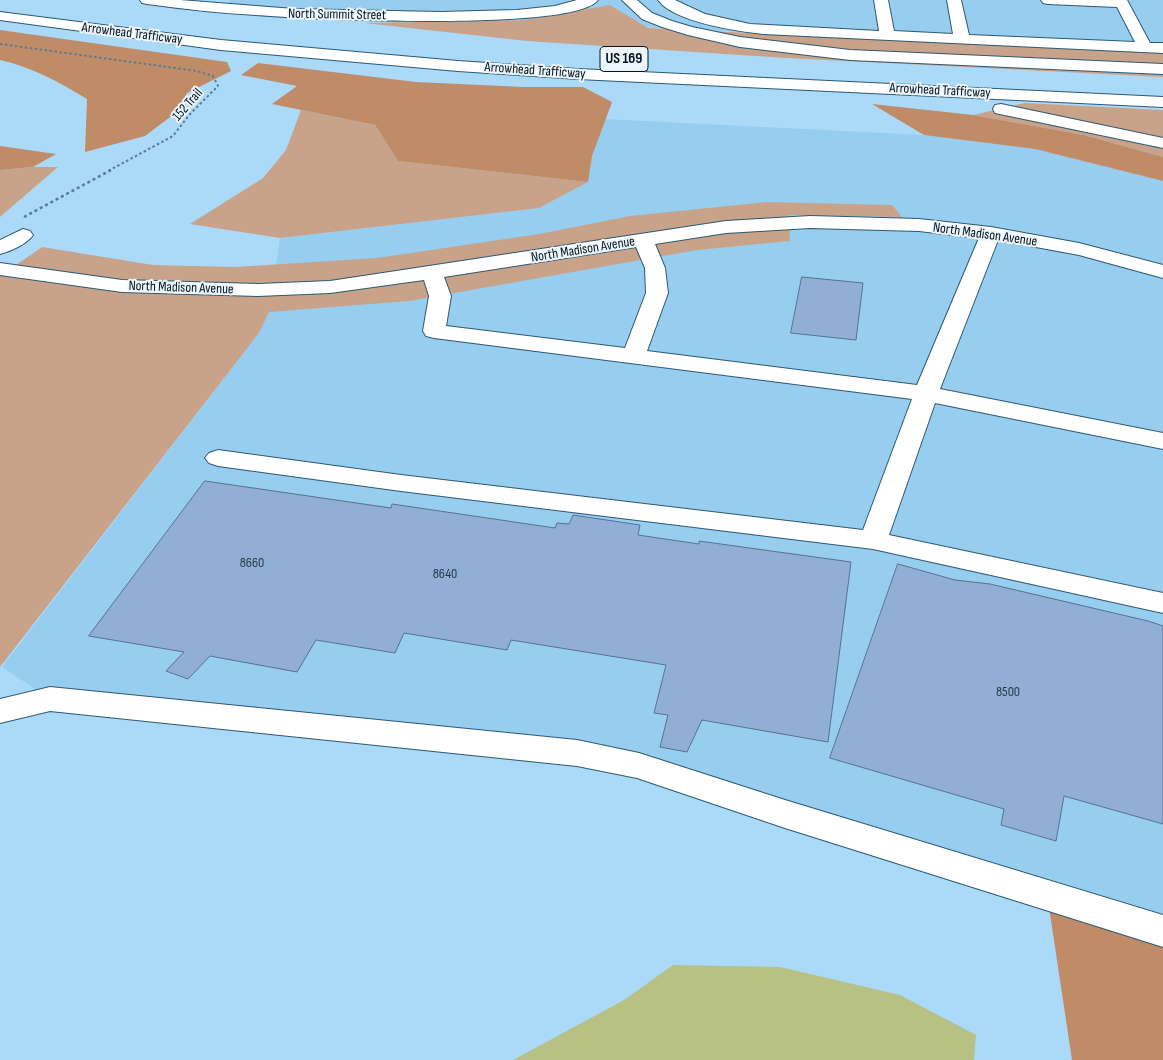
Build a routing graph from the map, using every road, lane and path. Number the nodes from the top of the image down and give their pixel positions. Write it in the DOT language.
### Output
graph roads {
  1 [pos="147,0"];
  2 [pos="576,0"];
  3 [pos="591,0"];
  4 [pos="629,0"];
  5 [pos="665,0"];
  6 [pos="881,0"];
  7 [pos="954,0"];
  8 [pos="1048,0"];
  9 [pos="476,2"];
  10 [pos="1120,2"];
  11 [pos="527,13"];
  12 [pos="0,16"];
  13 [pos="453,16"];
  14 [pos="887,35"];
  15 [pos="962,39"];
  16 [pos="0,44"];
  17 [pos="1145,47"];
  18 [pos="1163,48"];
  19 [pos="1163,69"];
  20 [pos="1024,80"];
  21 [pos="806,85"];
  22 [pos="1163,87"];
  23 [pos="1163,102"];
  24 [pos="1163,143"];
  25 [pos="20,228"];
  26 [pos="991,233"];
  27 [pos="643,241"];
  28 [pos="0,248"];
  29 [pos="0,269"];
  30 [pos="1163,272"];
  31 [pos="432,273"];
  32 [pos="634,356"];
  33 [pos="928,394"];
  34 [pos="1163,440"];
  35 [pos="218,458"];
  36 [pos="873,540"];
  37 [pos="1163,603"];
  38 [pos="0,711"];
  39 [pos="1163,931"];
  1 -- 13 [label="main road, North Summit Street"];
  2 -- 11 [label="main road, North Summit Street"];
  3 -- 11 [label="main road, North Summit Street"];
  4 -- 19 [label="main road"];
  5 -- 14 [label="main road"];
  6 -- 14 [label="main road"];
  7 -- 15 [label="main road"];
  8 -- 10 [label="main road"];
  9 -- 13 [label="main road"];
  10 -- 17 [label="main road"];
  11 -- 13 [label="main road, North Summit Street"];
  12 -- 21 [label="main road, Arrowhead Trafficway / US 169"];
  14 -- 15 [label="main road"];
  15 -- 17 [label="main road"];
  16 -- 25 [label="path, 152 Trail"];
  17 -- 18 [label="main road"];
  20 -- 22 [label="main road"];
  21 -- 23 [label="main road, Arrowhead Trafficway / US 169"];
  21 -- 24 [label="main road"];
  25 -- 28 [label="main road"];
  26 -- 27 [label="main road, North Madison Avenue"];
  26 -- 30 [label="main road, North Madison Avenue"];
  26 -- 33 [label="main road"];
  27 -- 31 [label="main road, North Madison Avenue"];
  27 -- 32 [label="main road"];
  29 -- 31 [label="main road, North Madison Avenue"];
  31 -- 32 [label="main road"];
  32 -- 33 [label="main road"];
  33 -- 34 [label="main road"];
  33 -- 36 [label="main road"];
  35 -- 36 [label="main road"];
  36 -- 37 [label="main road"];
  38 -- 39 [label="main road"];
}
